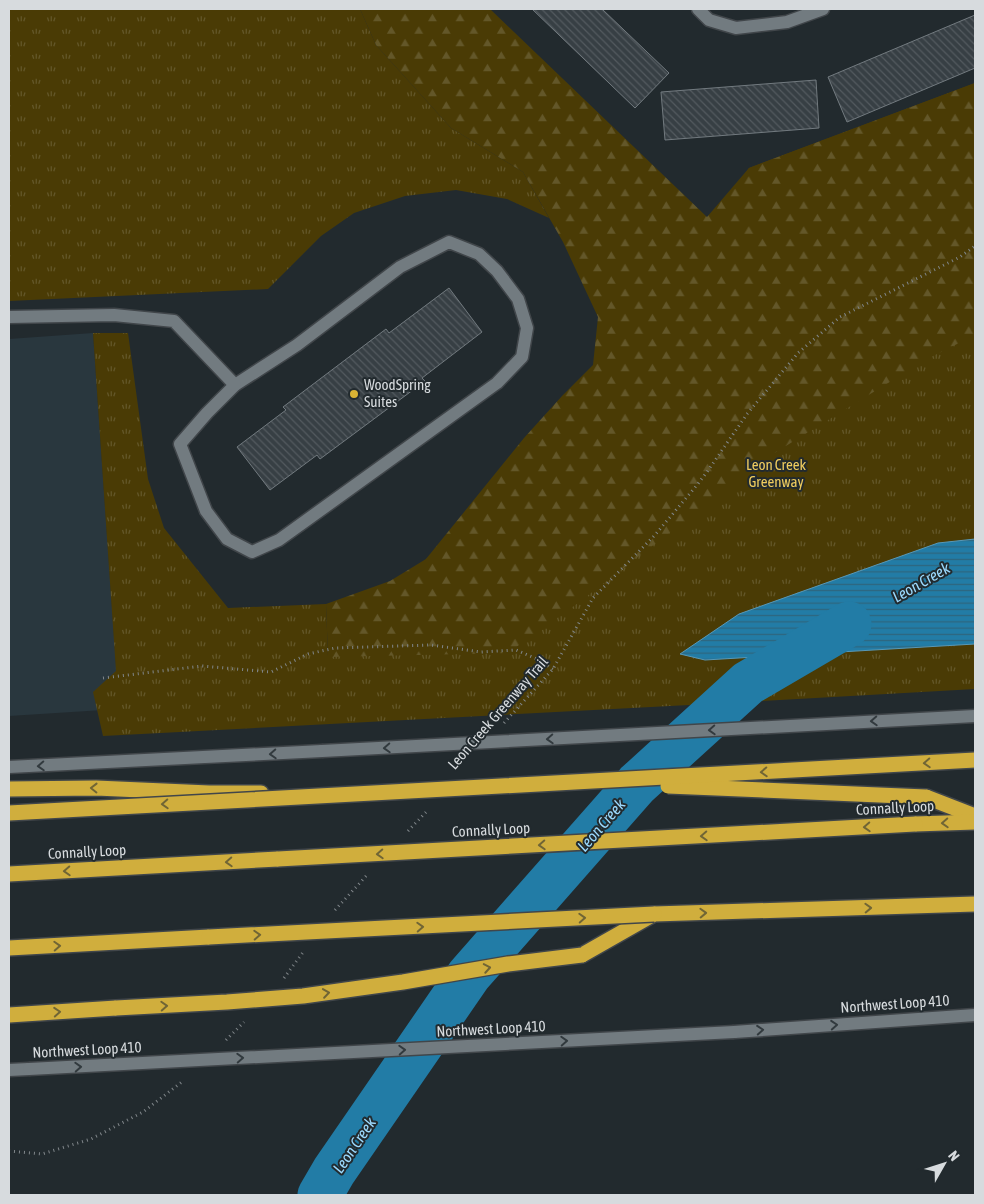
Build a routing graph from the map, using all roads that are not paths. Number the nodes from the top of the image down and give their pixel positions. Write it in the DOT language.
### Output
graph roads {
  1 [pos="698,9"];
  2 [pos="823,9"];
  3 [pos="9,317"];
  4 [pos="235,385"];
  5 [pos="975,716"];
  6 [pos="975,760"];
  7 [pos="9,767"];
  8 [pos="9,789"];
  9 [pos="9,812"];
  10 [pos="975,816"];
  11 [pos="975,822"];
  12 [pos="9,874"];
  13 [pos="975,904"];
  14 [pos="654,914"];
  15 [pos="9,948"];
  16 [pos="9,1015"];
  17 [pos="975,1015"];
  18 [pos="9,1070"];
  1 -- 2 [label="main road"];
  3 -- 4 [label="main road"];
  4 -- 4 [label="main road"];
  5 -- 7 [label="main road, one-way, bridge"];
  6 -- 9 [label="highway, one-way, bridge"];
  10 -- 8 [label="highway, one-way, bridge"];
  11 -- 12 [label="highway, Connally Loop, one-way, bridge"];
  14 -- 13 [label="highway, one-way"];
  15 -- 14 [label="highway, one-way, bridge"];
  16 -- 14 [label="highway, one-way, bridge"];
  18 -- 17 [label="main road, Northwest Loop 410, one-way, bridge"];
}
